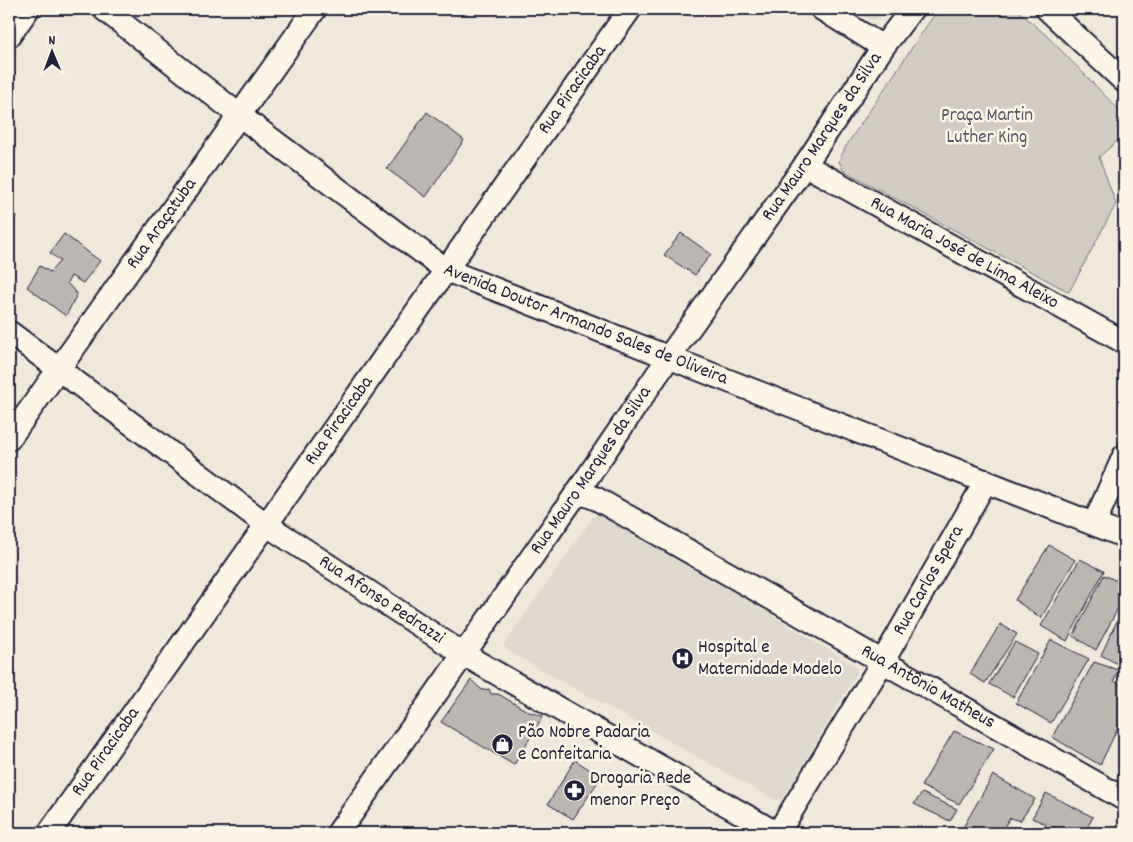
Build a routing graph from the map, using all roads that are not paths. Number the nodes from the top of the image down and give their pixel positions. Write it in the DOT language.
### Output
graph roads {
  1 [pos="28,9"];
  2 [pos="104,9"];
  3 [pos="315,9"];
  4 [pos="630,9"];
  5 [pos="822,9"];
  6 [pos="912,9"];
  7 [pos="1047,9"];
  8 [pos="9,36"];
  9 [pos="883,47"];
  10 [pos="1124,81"];
  11 [pos="239,115"];
  12 [pos="805,165"];
  13 [pos="446,270"];
  14 [pos="9,332"];
  15 [pos="1124,342"];
  16 [pos="669,357"];
  17 [pos="60,369"];
  18 [pos="9,439"];
  19 [pos="1124,456"];
  20 [pos="986,481"];
  21 [pos="574,496"];
  22 [pos="1094,524"];
  23 [pos="267,525"];
  24 [pos="1124,536"];
  25 [pos="463,654"];
  26 [pos="883,661"];
  27 [pos="1124,799"];
  28 [pos="49,833"];
  29 [pos="339,833"];
  30 [pos="777,833"];
  1 -- 8 [label="street"];
  2 -- 11 [label="street, Avenida Doutor Armando Sales de Oliveira"];
  3 -- 11 [label="street, Rua Araçatuba"];
  4 -- 13 [label="street, Rua Piracicaba"];
  5 -- 9 [label="street"];
  6 -- 9 [label="street, Rua Mauro Marques da Silva"];
  7 -- 10 [label="street"];
  9 -- 12 [label="street, Rua Mauro Marques da Silva"];
  11 -- 13 [label="street, Avenida Doutor Armando Sales de Oliveira"];
  11 -- 17 [label="street, Rua Araçatuba"];
  12 -- 15 [label="street, Rua Maria José de Lima Aleixo"];
  12 -- 16 [label="street, Rua Mauro Marques da Silva"];
  13 -- 16 [label="street, Avenida Doutor Armando Sales de Oliveira"];
  13 -- 23 [label="street, Rua Piracicaba"];
  14 -- 17 [label="street, Rua Afonso Pedrazzi"];
  16 -- 20 [label="street, Avenida Doutor Armando Sales de Oliveira"];
  16 -- 21 [label="street, Rua Mauro Marques da Silva"];
  17 -- 18 [label="street, Rua Araçatuba"];
  17 -- 23 [label="street, Rua Afonso Pedrazzi"];
  19 -- 22 [label="street"];
  20 -- 22 [label="street, Avenida Doutor Armando Sales de Oliveira"];
  20 -- 26 [label="street, Rua Carlos Spera"];
  21 -- 25 [label="street, Rua Mauro Marques da Silva"];
  21 -- 26 [label="street, Rua Antônio Matheus"];
  22 -- 24 [label="street, Avenida Doutor Armando Sales de Oliveira"];
  23 -- 25 [label="street, Rua Afonso Pedrazzi"];
  23 -- 28 [label="street, Rua Piracicaba"];
  25 -- 29 [label="street, Rua Mauro Marques da Silva"];
  25 -- 30 [label="street, Rua Afonso Pedrazzi"];
  26 -- 27 [label="street, Rua Antônio Matheus"];
  26 -- 30 [label="street, Rua Carlos Spera"];
}
